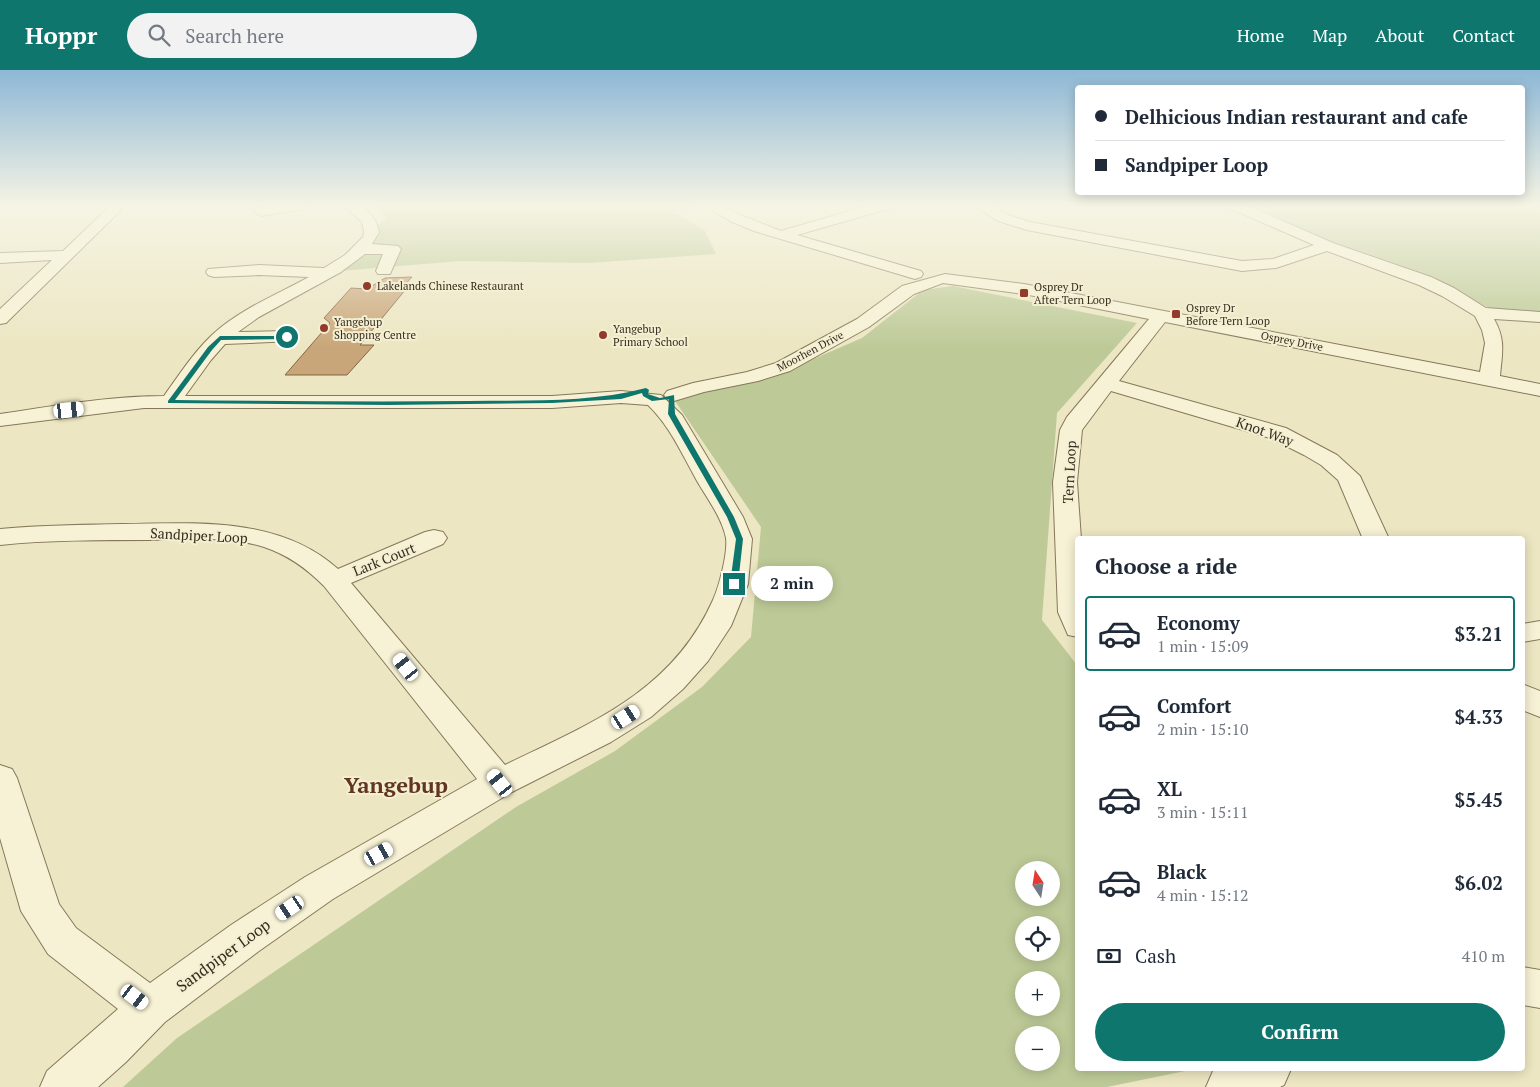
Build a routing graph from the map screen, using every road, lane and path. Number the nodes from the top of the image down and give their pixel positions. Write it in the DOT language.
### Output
graph roads {
  1 [pos="71,252"];
  2 [pos="358,252"];
  3 [pos="392,252"];
  4 [pos="846,252"];
  5 [pos="1173,252"];
  6 [pos="1307,252"];
  7 [pos="1346,252"];
  8 [pos="68,255"];
  9 [pos="0,258"];
  10 [pos="384,270"];
  11 [pos="214,272"];
  12 [pos="325,273"];
  13 [pos="916,276"];
  14 [pos="945,277"];
  15 [pos="1482,313"];
  16 [pos="1161,316"];
  17 [pos="1540,317"];
  18 [pos="0,319"];
  19 [pos="287,337"];
  20 [pos="220,338"];
  21 [pos="1489,380"];
  22 [pos="1107,384"];
  23 [pos="1540,390"];
  24 [pos="663,398"];
  25 [pos="170,402"];
  26 [pos="0,420"];
  27 [pos="1375,536"];
  28 [pos="0,538"];
  29 [pos="434,538"];
  30 [pos="334,580"];
  31 [pos="1075,620"];
  32 [pos="1540,630"];
  33 [pos="1525,632"];
  34 [pos="1525,697"];
  35 [pos="1540,706"];
  36 [pos="0,778"];
  37 [pos="500,783"];
  38 [pos="1525,986"];
  39 [pos="1540,989"];
  40 [pos="150,1008"];
  41 [pos="1264,1071"];
  42 [pos="63,1087"];
  43 [pos="1229,1087"];
  1 -- 8 [label="street"];
  2 -- 12 [label="street"];
  3 -- 10 [label="street"];
  4 -- 13 [label="street"];
  5 -- 6 [label="street"];
  7 -- 15 [label="street"];
  8 -- 9 [label="street"];
  8 -- 18 [label="street"];
  11 -- 12 [label="street"];
  12 -- 20 [label="street"];
  13 -- 14 [label="street, Moorhen Drive"];
  13 -- 14 [label="street, Osprey Drive"];
  13 -- 24 [label="street, Moorhen Drive"];
  14 -- 16 [label="street, Osprey Drive"];
  15 -- 17 [label="street"];
  15 -- 21 [label="street"];
  16 -- 21 [label="street, Osprey Drive"];
  16 -- 22 [label="street, Tern Loop"];
  19 -- 20 [label="street"];
  20 -- 25 [label="street"];
  21 -- 23 [label="street, Osprey Drive"];
  22 -- 27 [label="street, Knot Way"];
  22 -- 31 [label="street, Tern Loop"];
  24 -- 25 [label="street, Moorhen Drive"];
  24 -- 37 [label="street, Sandpiper Loop"];
  25 -- 26 [label="street, Moorhen Drive"];
  28 -- 30 [label="street, Sandpiper Loop"];
  29 -- 30 [label="street, Lark Court"];
  30 -- 37 [label="street, Sandpiper Loop"];
  32 -- 33 [label="street"];
  34 -- 35 [label="street"];
  36 -- 40 [label="street"];
  37 -- 40 [label="street, Sandpiper Loop"];
  38 -- 39 [label="street"];
  40 -- 42 [label="street, Sandpiper Loop"];
  41 -- 43 [label="street"];
}
